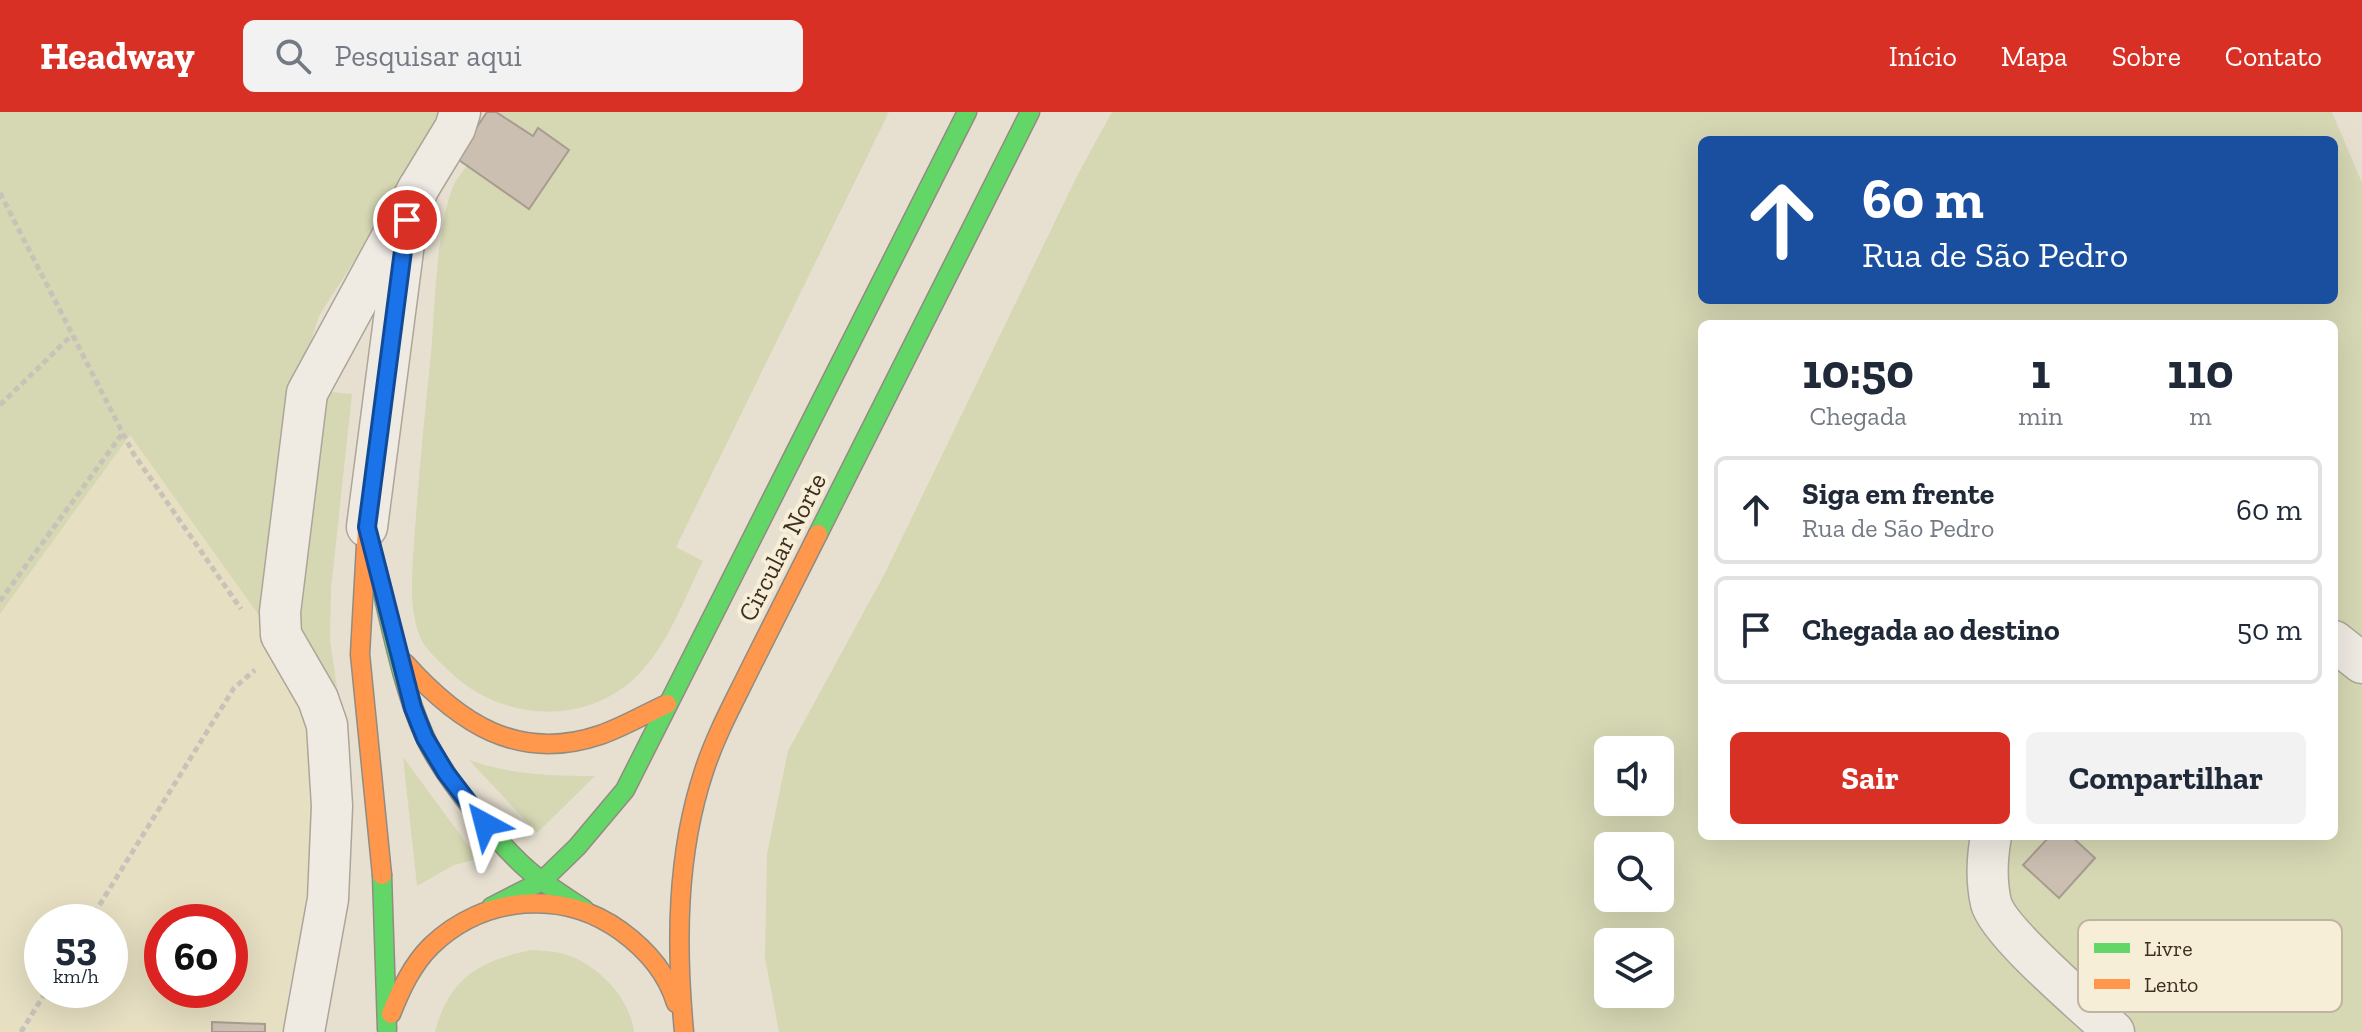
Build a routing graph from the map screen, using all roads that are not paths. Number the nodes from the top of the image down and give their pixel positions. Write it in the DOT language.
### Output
graph roads {
  1 [pos="460,112"];
  2 [pos="967,112"];
  3 [pos="1030,112"];
  4 [pos="418,189"];
  5 [pos="326,358"];
  6 [pos="385,389"];
  7 [pos="367,527"];
  8 [pos="2338,644"];
  9 [pos="400,657"];
  10 [pos="2362,663"];
  11 [pos="667,704"];
  12 [pos="1990,840"];
  13 [pos="542,881"];
  14 [pos="491,907"];
  15 [pos="584,909"];
  16 [pos="2078,998"];
  17 [pos="2093,1012"];
  18 [pos="387,1031"];
  19 [pos="304,1032"];
  20 [pos="683,1032"];
  21 [pos="2114,1032"];
  1 -- 4 [label="street"];
  2 -- 11 [label="main road, Circular Norte"];
  3 -- 20 [label="main road, Circular Norte"];
  4 -- 5 [label="street"];
  4 -- 6 [label="street"];
  5 -- 6 [label="street"];
  5 -- 19 [label="street"];
  6 -- 7 [label="street"];
  7 -- 9 [label="main road"];
  7 -- 18 [label="main road"];
  8 -- 10 [label="street"];
  9 -- 11 [label="main road"];
  9 -- 13 [label="main road"];
  11 -- 13 [label="main road, Circular Norte"];
  12 -- 16 [label="street"];
  13 -- 14 [label="main road, Circular Norte"];
  13 -- 15 [label="main road"];
  14 -- 15 [label="main road"];
  14 -- 18 [label="main road, Circular Norte"];
  15 -- 20 [label="main road"];
  17 -- 21 [label="street"];
}
